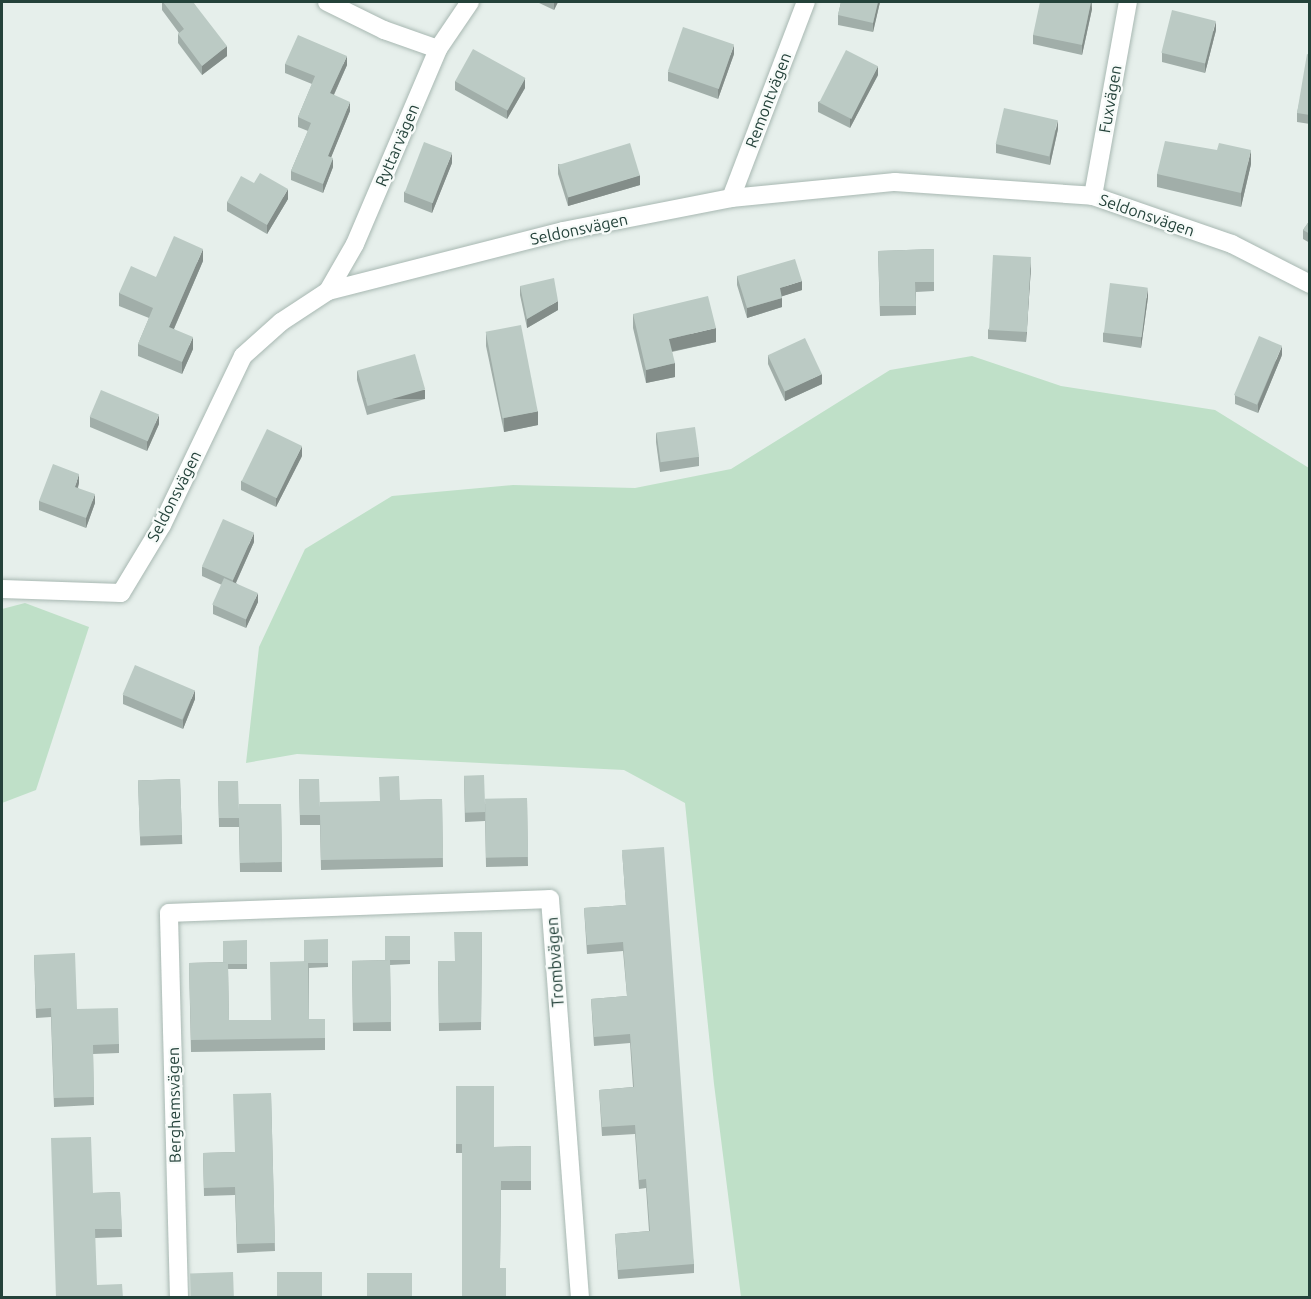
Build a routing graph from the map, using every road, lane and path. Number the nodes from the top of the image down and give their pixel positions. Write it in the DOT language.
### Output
graph roads {
  1 [pos="327,2"];
  2 [pos="470,2"];
  3 [pos="806,2"];
  4 [pos="1128,2"];
  5 [pos="438,50"];
  6 [pos="1093,196"];
  7 [pos="731,198"];
  8 [pos="1310,284"];
  9 [pos="328,291"];
  10 [pos="2,589"];
  11 [pos="169,913"];
  12 [pos="179,1298"];
  13 [pos="580,1298"];
  1 -- 5 [label="street"];
  2 -- 5 [label="street, Ryttarvägen"];
  3 -- 7 [label="street, Remontvägen"];
  4 -- 6 [label="street, Fuxvägen"];
  5 -- 9 [label="street, Ryttarvägen"];
  6 -- 7 [label="street, Seldonsvägen"];
  6 -- 8 [label="street, Seldonsvägen"];
  7 -- 9 [label="street, Seldonsvägen"];
  9 -- 10 [label="street, Seldonsvägen"];
  11 -- 12 [label="street, Berghemsvägen"];
  11 -- 13 [label="street, Trombvägen"];
}
